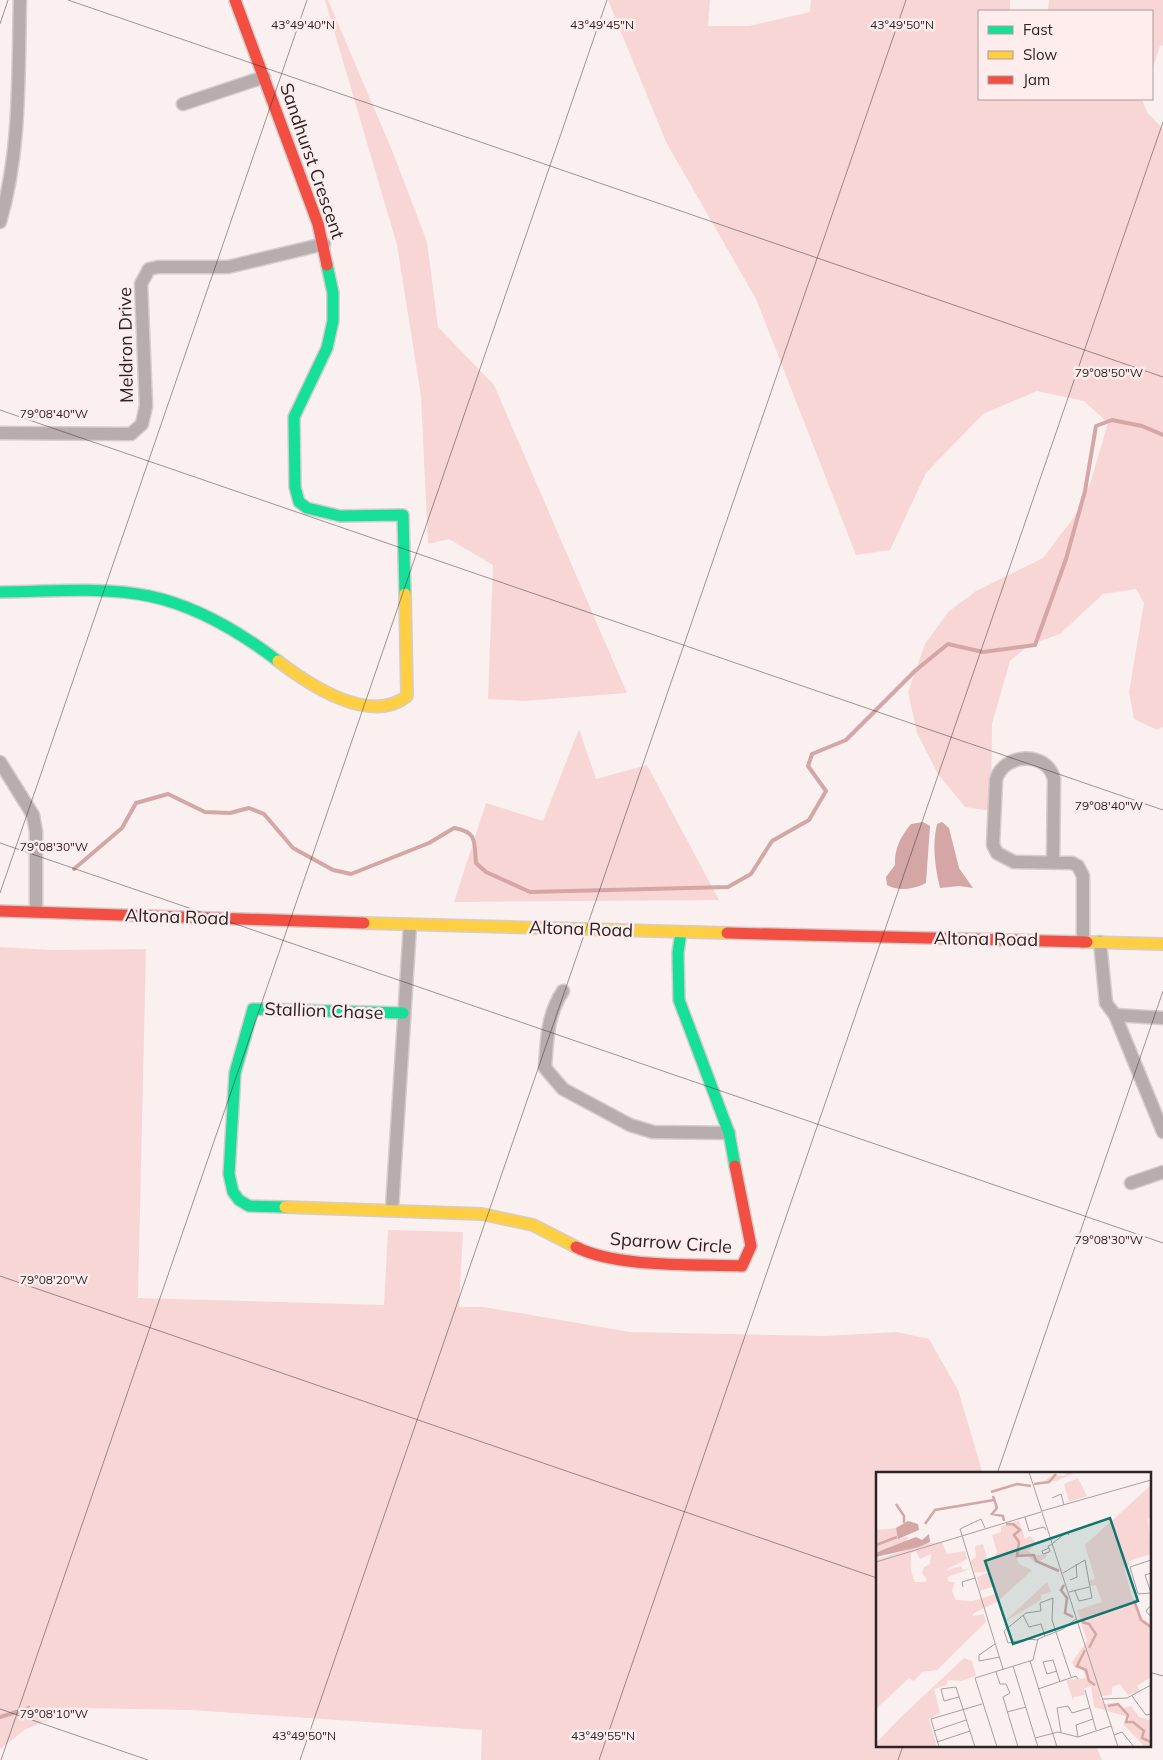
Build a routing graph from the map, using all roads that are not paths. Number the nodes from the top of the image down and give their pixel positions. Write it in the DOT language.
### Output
graph roads {
  1 [pos="20,0"];
  2 [pos="235,0"];
  3 [pos="264,77"];
  4 [pos="183,104"];
  5 [pos="0,222"];
  6 [pos="324,244"];
  7 [pos="0,433"];
  8 [pos="0,592"];
  9 [pos="0,762"];
  10 [pos="1053,862"];
  11 [pos="0,911"];
  12 [pos="36,911"];
  13 [pos="410,925"];
  14 [pos="681,932"];
  15 [pos="1083,942"];
  16 [pos="1100,942"];
  17 [pos="1163,944"];
  18 [pos="563,991"];
  19 [pos="404,1013"];
  20 [pos="1115,1015"];
  21 [pos="1163,1018"];
  22 [pos="1163,1132"];
  23 [pos="729,1133"];
  24 [pos="1163,1172"];
  25 [pos="1131,1183"];
  26 [pos="392,1209"];
  1 -- 5 [label="street"];
  2 -- 3 [label="street, Sandhurst Crescent"];
  3 -- 4 [label="street"];
  3 -- 6 [label="street, Sandhurst Crescent"];
  6 -- 7 [label="street, Meldron Drive"];
  6 -- 8 [label="street, Sandhurst Crescent"];
  9 -- 12 [label="street"];
  10 -- 10 [label="street"];
  10 -- 15 [label="street"];
  11 -- 12 [label="street, Altona Road"];
  12 -- 13 [label="street, Altona Road"];
  13 -- 14 [label="street, Altona Road"];
  13 -- 19 [label="street"];
  14 -- 15 [label="street, Altona Road"];
  14 -- 23 [label="street, Sparrow Circle"];
  15 -- 16 [label="street, Altona Road"];
  16 -- 17 [label="street, Altona Road"];
  16 -- 20 [label="street"];
  18 -- 23 [label="street"];
  19 -- 26 [label="street"];
  19 -- 26 [label="street, Stallion Chase"];
  20 -- 21 [label="street"];
  20 -- 22 [label="street"];
  23 -- 26 [label="street, Sparrow Circle"];
  24 -- 25 [label="street"];
}
